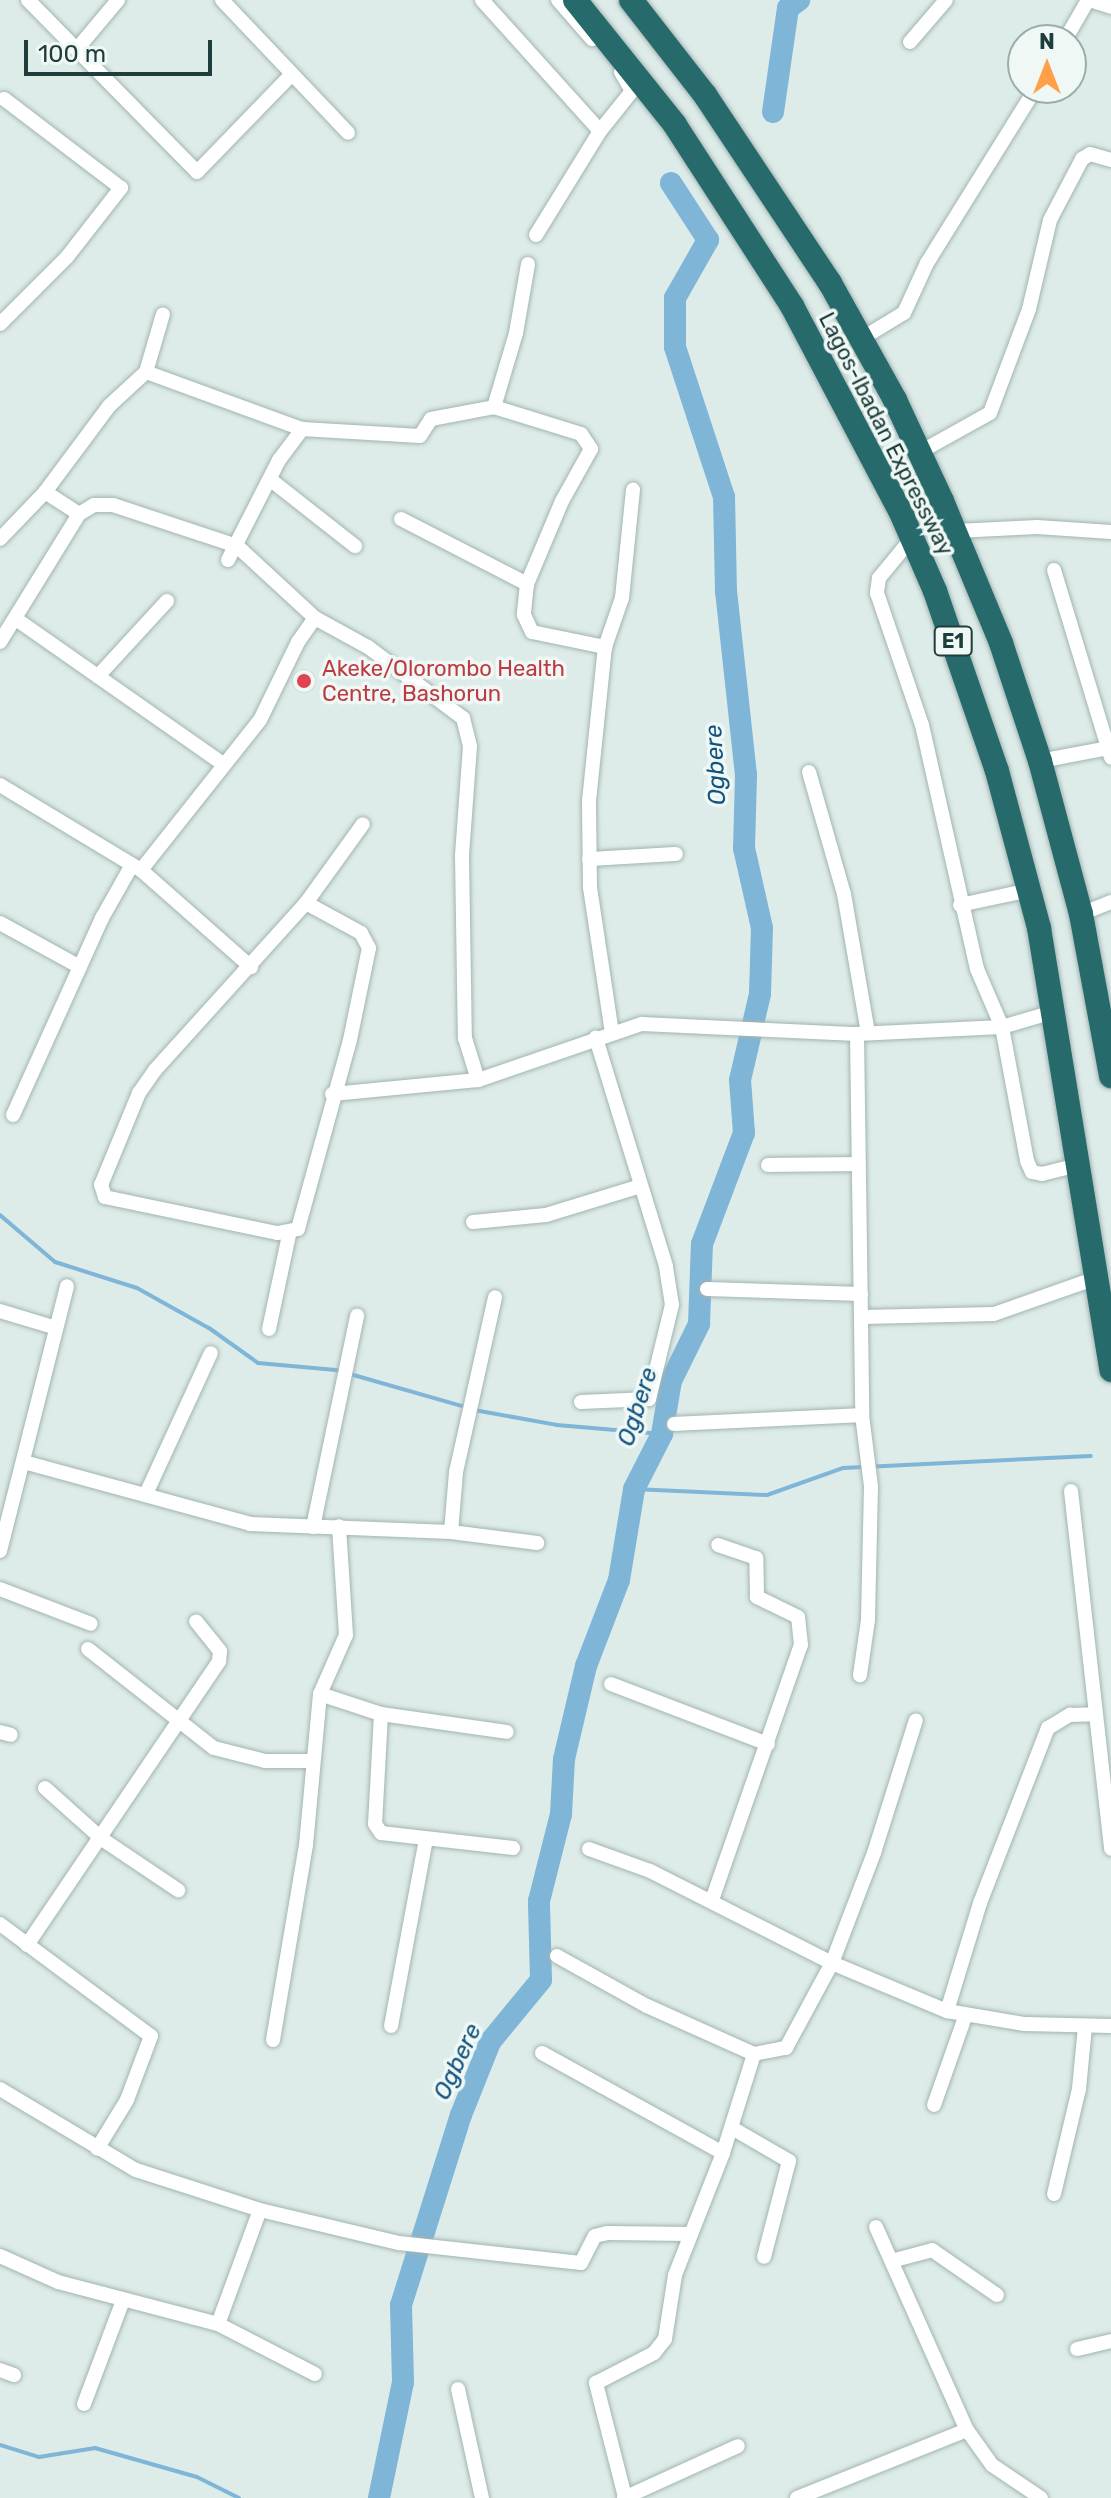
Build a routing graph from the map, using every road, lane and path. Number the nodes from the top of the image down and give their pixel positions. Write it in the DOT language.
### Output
graph roads {
  1 [pos="28,0"];
  2 [pos="118,0"];
  3 [pos="222,0"];
  4 [pos="482,0"];
  5 [pos="558,0"];
  6 [pos="575,0"];
  7 [pos="631,0"];
  8 [pos="946,0"];
  9 [pos="1089,0"];
  10 [pos="1111,7"];
  11 [pos="1075,24"];
  12 [pos="910,42"];
  13 [pos="77,49"];
  14 [pos="291,75"];
  15 [pos="4,99"];
  16 [pos="1026,104"];
  17 [pos="600,131"];
  18 [pos="348,133"];
  19 [pos="1111,160"];
  20 [pos="536,235"];
  21 [pos="528,264"];
  22 [pos="163,314"];
  23 [pos="0,324"];
  24 [pos="861,339"];
  25 [pos="146,372"];
  26 [pos="494,407"];
  27 [pos="302,429"];
  28 [pos="920,452"];
  29 [pos="271,480"];
  30 [pos="633,490"];
  31 [pos="45,492"];
  32 [pos="79,514"];
  33 [pos="401,519"];
  34 [pos="956,531"];
  35 [pos="1111,532"];
  36 [pos="912,538"];
  37 [pos="0,539"];
  38 [pos="237,546"];
  39 [pos="355,546"];
  40 [pos="228,560"];
  41 [pos="1054,570"];
  42 [pos="527,584"];
  43 [pos="167,601"];
  44 [pos="315,618"];
  45 [pos="16,619"];
  46 [pos="0,642"];
  47 [pos="605,647"];
  48 [pos="98,676"];
  49 [pos="1108,725"];
  50 [pos="1110,753"];
  51 [pos="1040,761"];
  52 [pos="222,763"];
  53 [pos="809,772"];
  54 [pos="0,785"];
  55 [pos="363,824"];
  56 [pos="676,854"];
  57 [pos="589,859"];
  58 [pos="137,867"];
  59 [pos="1030,890"];
  60 [pos="1111,902"];
  61 [pos="306,903"];
  62 [pos="960,905"];
  63 [pos="1081,914"];
  64 [pos="0,923"];
  65 [pos="80,967"];
  66 [pos="251,967"];
  67 [pos="1053,1012"];
  68 [pos="1002,1027"];
  69 [pos="612,1033"];
  70 [pos="862,1033"];
  71 [pos="596,1038"];
  72 [pos="1109,1050"];
  73 [pos="1111,1076"];
  74 [pos="478,1080"];
  75 [pos="332,1094"];
  76 [pos="13,1115"];
  77 [pos="858,1164"];
  78 [pos="768,1165"];
  79 [pos="1079,1165"];
  80 [pos="641,1186"];
  81 [pos="473,1222"];
  82 [pos="289,1235"];
  83 [pos="1096,1278"];
  84 [pos="67,1286"];
  85 [pos="707,1289"];
  86 [pos="861,1294"];
  87 [pos="495,1297"];
  88 [pos="0,1311"];
  89 [pos="357,1316"];
  90 [pos="863,1317"];
  91 [pos="53,1327"];
  92 [pos="269,1329"];
  93 [pos="211,1353"];
  94 [pos="1111,1370"];
  95 [pos="581,1402"];
  96 [pos="862,1415"];
  97 [pos="674,1424"];
  98 [pos="24,1462"];
  99 [pos="15,1491"];
  100 [pos="1071,1491"];
  101 [pos="146,1494"];
  102 [pos="0,1496"];
  103 [pos="339,1526"];
  104 [pos="313,1527"];
  105 [pos="451,1532"];
  106 [pos="537,1543"];
  107 [pos="718,1545"];
  108 [pos="0,1551"];
  109 [pos="0,1589"];
  110 [pos="196,1621"];
  111 [pos="91,1624"];
  112 [pos="88,1649"];
  113 [pos="860,1675"];
  114 [pos="611,1684"];
  115 [pos="320,1694"];
  116 [pos="381,1714"];
  117 [pos="1093,1714"];
  118 [pos="179,1720"];
  119 [pos="916,1720"];
  120 [pos="507,1732"];
  121 [pos="768,1744"];
  122 [pos="310,1761"];
  123 [pos="45,1788"];
  124 [pos="102,1839"];
  125 [pos="426,1839"];
  126 [pos="513,1848"];
  127 [pos="589,1849"];
  128 [pos="1111,1849"];
  129 [pos="178,1890"];
  130 [pos="712,1900"];
  131 [pos="0,1924"];
  132 [pos="27,1945"];
  133 [pos="557,1956"];
  134 [pos="832,1963"];
  135 [pos="947,2011"];
  136 [pos="965,2017"];
  137 [pos="391,2026"];
  138 [pos="1111,2026"];
  139 [pos="1085,2027"];
  140 [pos="273,2040"];
  141 [pos="542,2053"];
  142 [pos="754,2054"];
  143 [pos="0,2089"];
  144 [pos="934,2105"];
  145 [pos="732,2128"];
  146 [pos="97,2149"];
  147 [pos="723,2153"];
  148 [pos="1054,2194"];
  149 [pos="260,2210"];
  150 [pos="876,2227"];
  151 [pos="691,2234"];
  152 [pos="0,2256"];
  153 [pos="764,2257"];
  154 [pos="895,2260"];
  155 [pos="997,2295"];
  156 [pos="123,2300"];
  157 [pos="218,2324"];
  158 [pos="1111,2341"];
  159 [pos="1077,2349"];
  160 [pos="315,2374"];
  161 [pos="458,2389"];
  162 [pos="84,2404"];
  163 [pos="967,2430"];
  164 [pos="738,2446"];
  165 [pos="482,2498"];
  166 [pos="624,2498"];
  167 [pos="797,2498"];
  168 [pos="1041,2498"];
  1 -- 13 [label="street"];
  2 -- 13 [label="street"];
  3 -- 14 [label="street"];
  4 -- 17 [label="street"];
  5 -- 17 [label="street"];
  6 -- 36 [label="highway, Lagos-Ibadan Expressway / E1"];
  7 -- 24 [label="highway, Lagos-Ibadan Expressway / E1"];
  8 -- 12 [label="street"];
  9 -- 10 [label="street"];
  9 -- 11 [label="street"];
  13 -- 14 [label="street"];
  14 -- 18 [label="street"];
  15 -- 23 [label="street"];
  16 -- 24 [label="street"];
  17 -- 20 [label="street"];
  19 -- 28 [label="street"];
  21 -- 26 [label="street"];
  22 -- 25 [label="street"];
  24 -- 28 [label="highway, Lagos-Ibadan Expressway / E1"];
  25 -- 27 [label="street"];
  25 -- 31 [label="street"];
  26 -- 27 [label="street"];
  26 -- 42 [label="street"];
  27 -- 29 [label="street"];
  28 -- 34 [label="highway, Lagos-Ibadan Expressway / E1"];
  29 -- 38 [label="street"];
  29 -- 39 [label="street"];
  30 -- 47 [label="street"];
  31 -- 32 [label="street"];
  31 -- 37 [label="street"];
  32 -- 38 [label="street"];
  32 -- 45 [label="street"];
  33 -- 42 [label="street"];
  34 -- 35 [label="street"];
  34 -- 51 [label="highway, Lagos-Ibadan Expressway / E1"];
  36 -- 59 [label="highway, Lagos-Ibadan Expressway / E1"];
  36 -- 62 [label="street"];
  38 -- 40 [label="street"];
  38 -- 44 [label="street"];
  41 -- 49 [label="street"];
  42 -- 47 [label="street"];
  43 -- 48 [label="street"];
  44 -- 52 [label="street"];
  44 -- 74 [label="street"];
  45 -- 46 [label="street"];
  45 -- 48 [label="street"];
  47 -- 57 [label="street"];
  48 -- 52 [label="street"];
  49 -- 50 [label="street"];
  50 -- 51 [label="street"];
  51 -- 63 [label="highway, Lagos-Ibadan Expressway / E1"];
  52 -- 58 [label="street"];
  53 -- 70 [label="street"];
  54 -- 58 [label="street"];
  55 -- 61 [label="street"];
  56 -- 57 [label="street"];
  57 -- 69 [label="street"];
  58 -- 65 [label="street"];
  58 -- 66 [label="street"];
  59 -- 62 [label="street"];
  59 -- 67 [label="highway, Lagos-Ibadan Expressway / E1"];
  60 -- 63 [label="street"];
  61 -- 66 [label="street"];
  61 -- 75 [label="street"];
  62 -- 68 [label="street"];
  63 -- 72 [label="highway, Lagos-Ibadan Expressway / E1"];
  64 -- 65 [label="street"];
  65 -- 76 [label="street"];
  66 -- 82 [label="street"];
  67 -- 68 [label="street"];
  67 -- 79 [label="highway, Lagos-Ibadan Expressway / E1"];
  68 -- 70 [label="street"];
  68 -- 79 [label="street"];
  69 -- 70 [label="street"];
  69 -- 71 [label="street"];
  70 -- 77 [label="street"];
  71 -- 74 [label="street"];
  71 -- 80 [label="street"];
  72 -- 73 [label="highway, Lagos-Ibadan Expressway / E1"];
  74 -- 75 [label="street"];
  75 -- 82 [label="street"];
  77 -- 78 [label="street"];
  77 -- 86 [label="street"];
  79 -- 83 [label="highway, Lagos-Ibadan Expressway / E1"];
  80 -- 81 [label="street"];
  80 -- 95 [label="street"];
  82 -- 92 [label="street"];
  83 -- 90 [label="street"];
  83 -- 94 [label="highway, Lagos-Ibadan Expressway / E1"];
  84 -- 91 [label="street"];
  85 -- 86 [label="street"];
  86 -- 90 [label="street"];
  87 -- 105 [label="street"];
  88 -- 91 [label="street"];
  89 -- 104 [label="street"];
  90 -- 96 [label="street"];
  91 -- 98 [label="street"];
  93 -- 101 [label="street"];
  96 -- 97 [label="street"];
  96 -- 113 [label="street"];
  98 -- 99 [label="street"];
  98 -- 101 [label="street"];
  99 -- 102 [label="street"];
  99 -- 108 [label="street"];
  100 -- 117 [label="street"];
  101 -- 104 [label="street"];
  103 -- 104 [label="street"];
  103 -- 105 [label="street"];
  103 -- 115 [label="street"];
  105 -- 106 [label="street"];
  107 -- 121 [label="street"];
  109 -- 111 [label="street"];
  110 -- 118 [label="street"];
  112 -- 118 [label="street"];
  114 -- 121 [label="street"];
  115 -- 116 [label="street"];
  115 -- 122 [label="street"];
  116 -- 120 [label="street"];
  116 -- 125 [label="street"];
  117 -- 128 [label="street"];
  117 -- 135 [label="street"];
  118 -- 122 [label="street"];
  118 -- 124 [label="street"];
  119 -- 134 [label="street"];
  121 -- 130 [label="street"];
  122 -- 140 [label="street"];
  123 -- 124 [label="street"];
  124 -- 129 [label="street"];
  124 -- 132 [label="street"];
  125 -- 126 [label="street"];
  125 -- 137 [label="street"];
  127 -- 130 [label="street"];
  130 -- 134 [label="street"];
  131 -- 132 [label="street"];
  132 -- 146 [label="street"];
  133 -- 142 [label="street"];
  134 -- 135 [label="street"];
  134 -- 142 [label="street"];
  135 -- 136 [label="street"];
  136 -- 139 [label="street"];
  136 -- 144 [label="street"];
  138 -- 139 [label="street"];
  139 -- 148 [label="street"];
  141 -- 147 [label="street"];
  142 -- 145 [label="street"];
  143 -- 146 [label="street"];
  145 -- 147 [label="street"];
  145 -- 153 [label="street"];
  146 -- 149 [label="street"];
  147 -- 151 [label="street"];
  149 -- 151 [label="street"];
  149 -- 157 [label="street"];
  150 -- 154 [label="street"];
  151 -- 166 [label="street"];
  152 -- 156 [label="street"];
  154 -- 155 [label="street"];
  154 -- 163 [label="street"];
  156 -- 157 [label="street"];
  156 -- 162 [label="street"];
  157 -- 160 [label="street"];
  158 -- 159 [label="street"];
  161 -- 165 [label="street"];
  163 -- 167 [label="street"];
  163 -- 168 [label="street"];
  164 -- 166 [label="street"];
}
